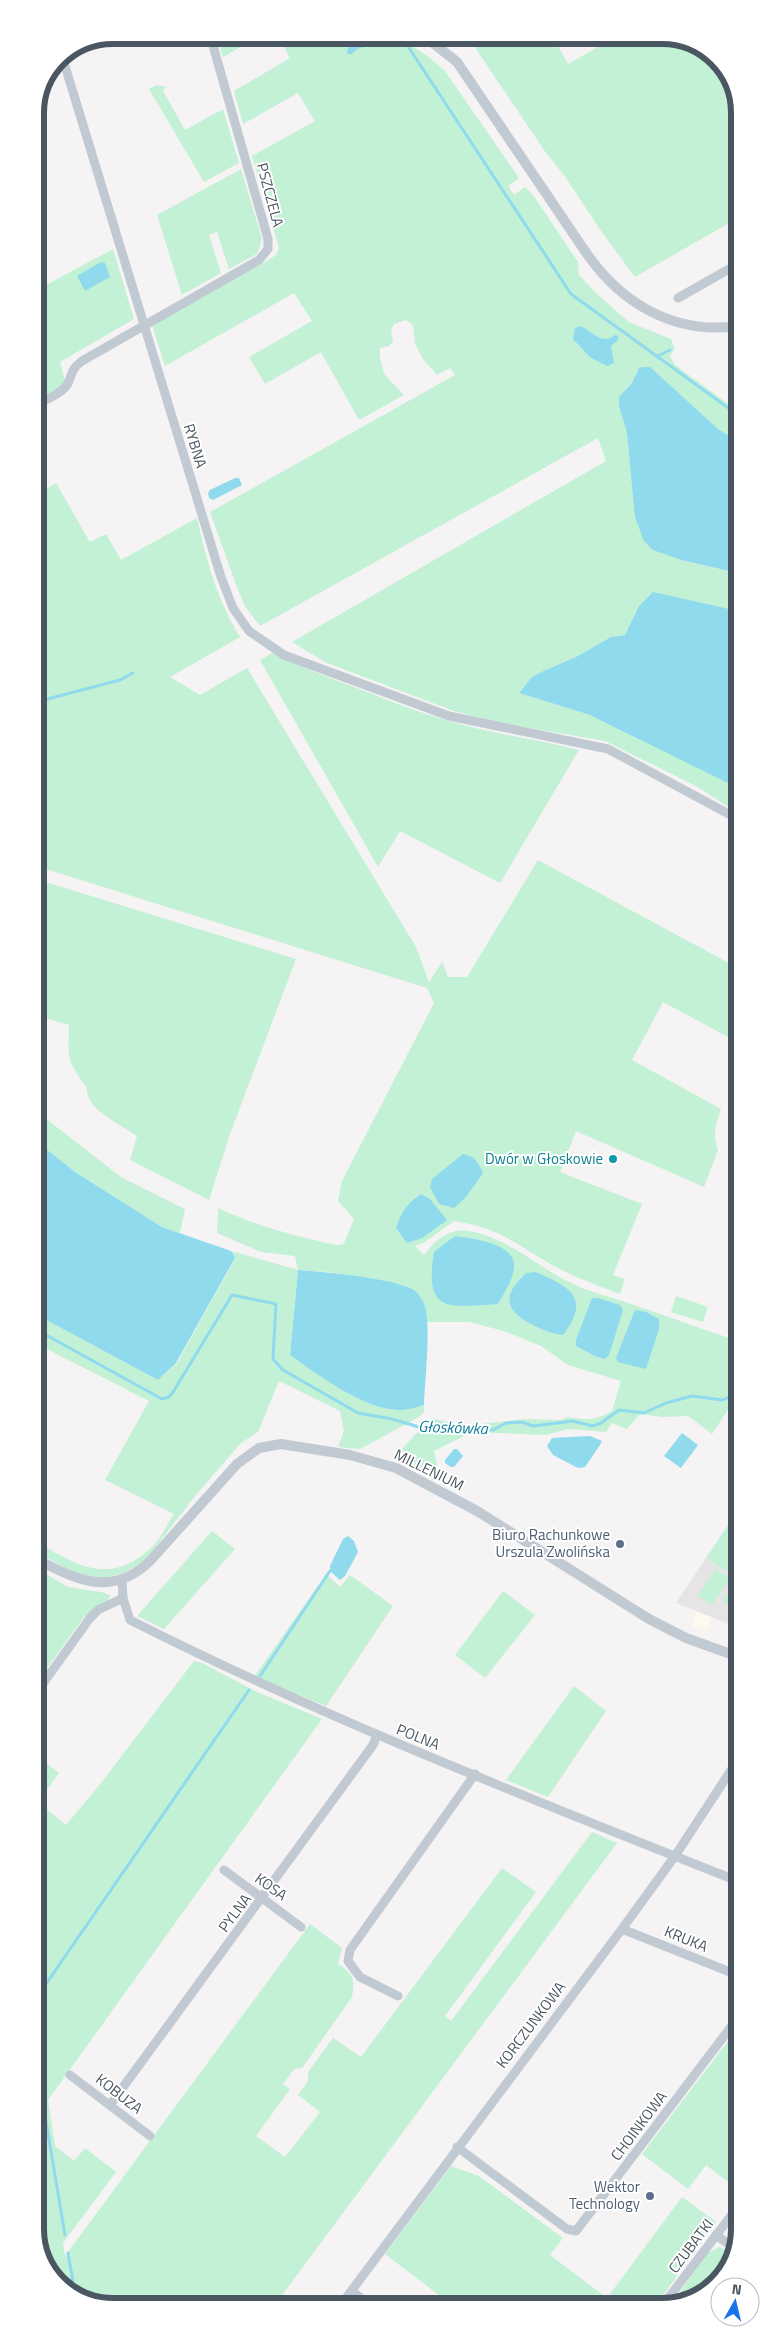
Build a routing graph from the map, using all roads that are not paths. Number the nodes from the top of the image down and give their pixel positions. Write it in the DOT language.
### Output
graph roads {
  1 [pos="213,44"];
  2 [pos="434,44"];
  3 [pos="64,64"];
  4 [pos="731,268"];
  5 [pos="678,298"];
  6 [pos="144,325"];
  7 [pos="731,326"];
  8 [pos="44,401"];
  9 [pos="731,814"];
  10 [pos="44,1563"];
  11 [pos="122,1580"];
  12 [pos="123,1598"];
  13 [pos="731,1654"];
  14 [pos="44,1682"];
  15 [pos="377,1735"];
  16 [pos="731,1770"];
  17 [pos="475,1774"];
  18 [pos="675,1856"];
  19 [pos="224,1870"];
  20 [pos="731,1878"];
  21 [pos="263,1898"];
  22 [pos="301,1926"];
  23 [pos="622,1929"];
  24 [pos="731,1972"];
  25 [pos="398,1996"];
  26 [pos="731,2026"];
  27 [pos="70,2075"];
  28 [pos="110,2105"];
  29 [pos="150,2136"];
  30 [pos="458,2147"];
  31 [pos="731,2216"];
  32 [pos="716,2235"];
  33 [pos="730,2245"];
  34 [pos="352,2291"];
  35 [pos="346,2298"];
  36 [pos="361,2298"];
  37 [pos="669,2298"];
  1 -- 6 [label="street, PSZCZELA"];
  2 -- 7 [label="street"];
  3 -- 6 [label="street, RYBNA"];
  4 -- 5 [label="street"];
  6 -- 8 [label="street"];
  6 -- 9 [label="street, RYBNA"];
  10 -- 11 [label="street"];
  11 -- 12 [label="street, POLNA"];
  11 -- 13 [label="street, MILLENIUM"];
  12 -- 14 [label="street"];
  12 -- 15 [label="street, POLNA"];
  15 -- 17 [label="street, POLNA"];
  15 -- 21 [label="street, PYLNA"];
  16 -- 18 [label="street, KORCZUNKOWA"];
  17 -- 18 [label="street, POLNA"];
  17 -- 25 [label="street"];
  18 -- 20 [label="street, POLNA"];
  18 -- 23 [label="street, KORCZUNKOWA"];
  19 -- 21 [label="street, KOSA"];
  21 -- 22 [label="street, KOSA"];
  21 -- 28 [label="street, PYLNA"];
  23 -- 24 [label="street, KRUKA"];
  23 -- 30 [label="street, KORCZUNKOWA"];
  26 -- 30 [label="street, CHOINKOWA"];
  27 -- 28 [label="street, KOBUZA"];
  28 -- 29 [label="street, KOBUZA"];
  30 -- 34 [label="street, KORCZUNKOWA"];
  31 -- 32 [label="street, CZUBATKI"];
  32 -- 33 [label="street"];
  32 -- 37 [label="street, CZUBATKI"];
  34 -- 35 [label="street, KORCZUNKOWA"];
  34 -- 36 [label="street"];
}
